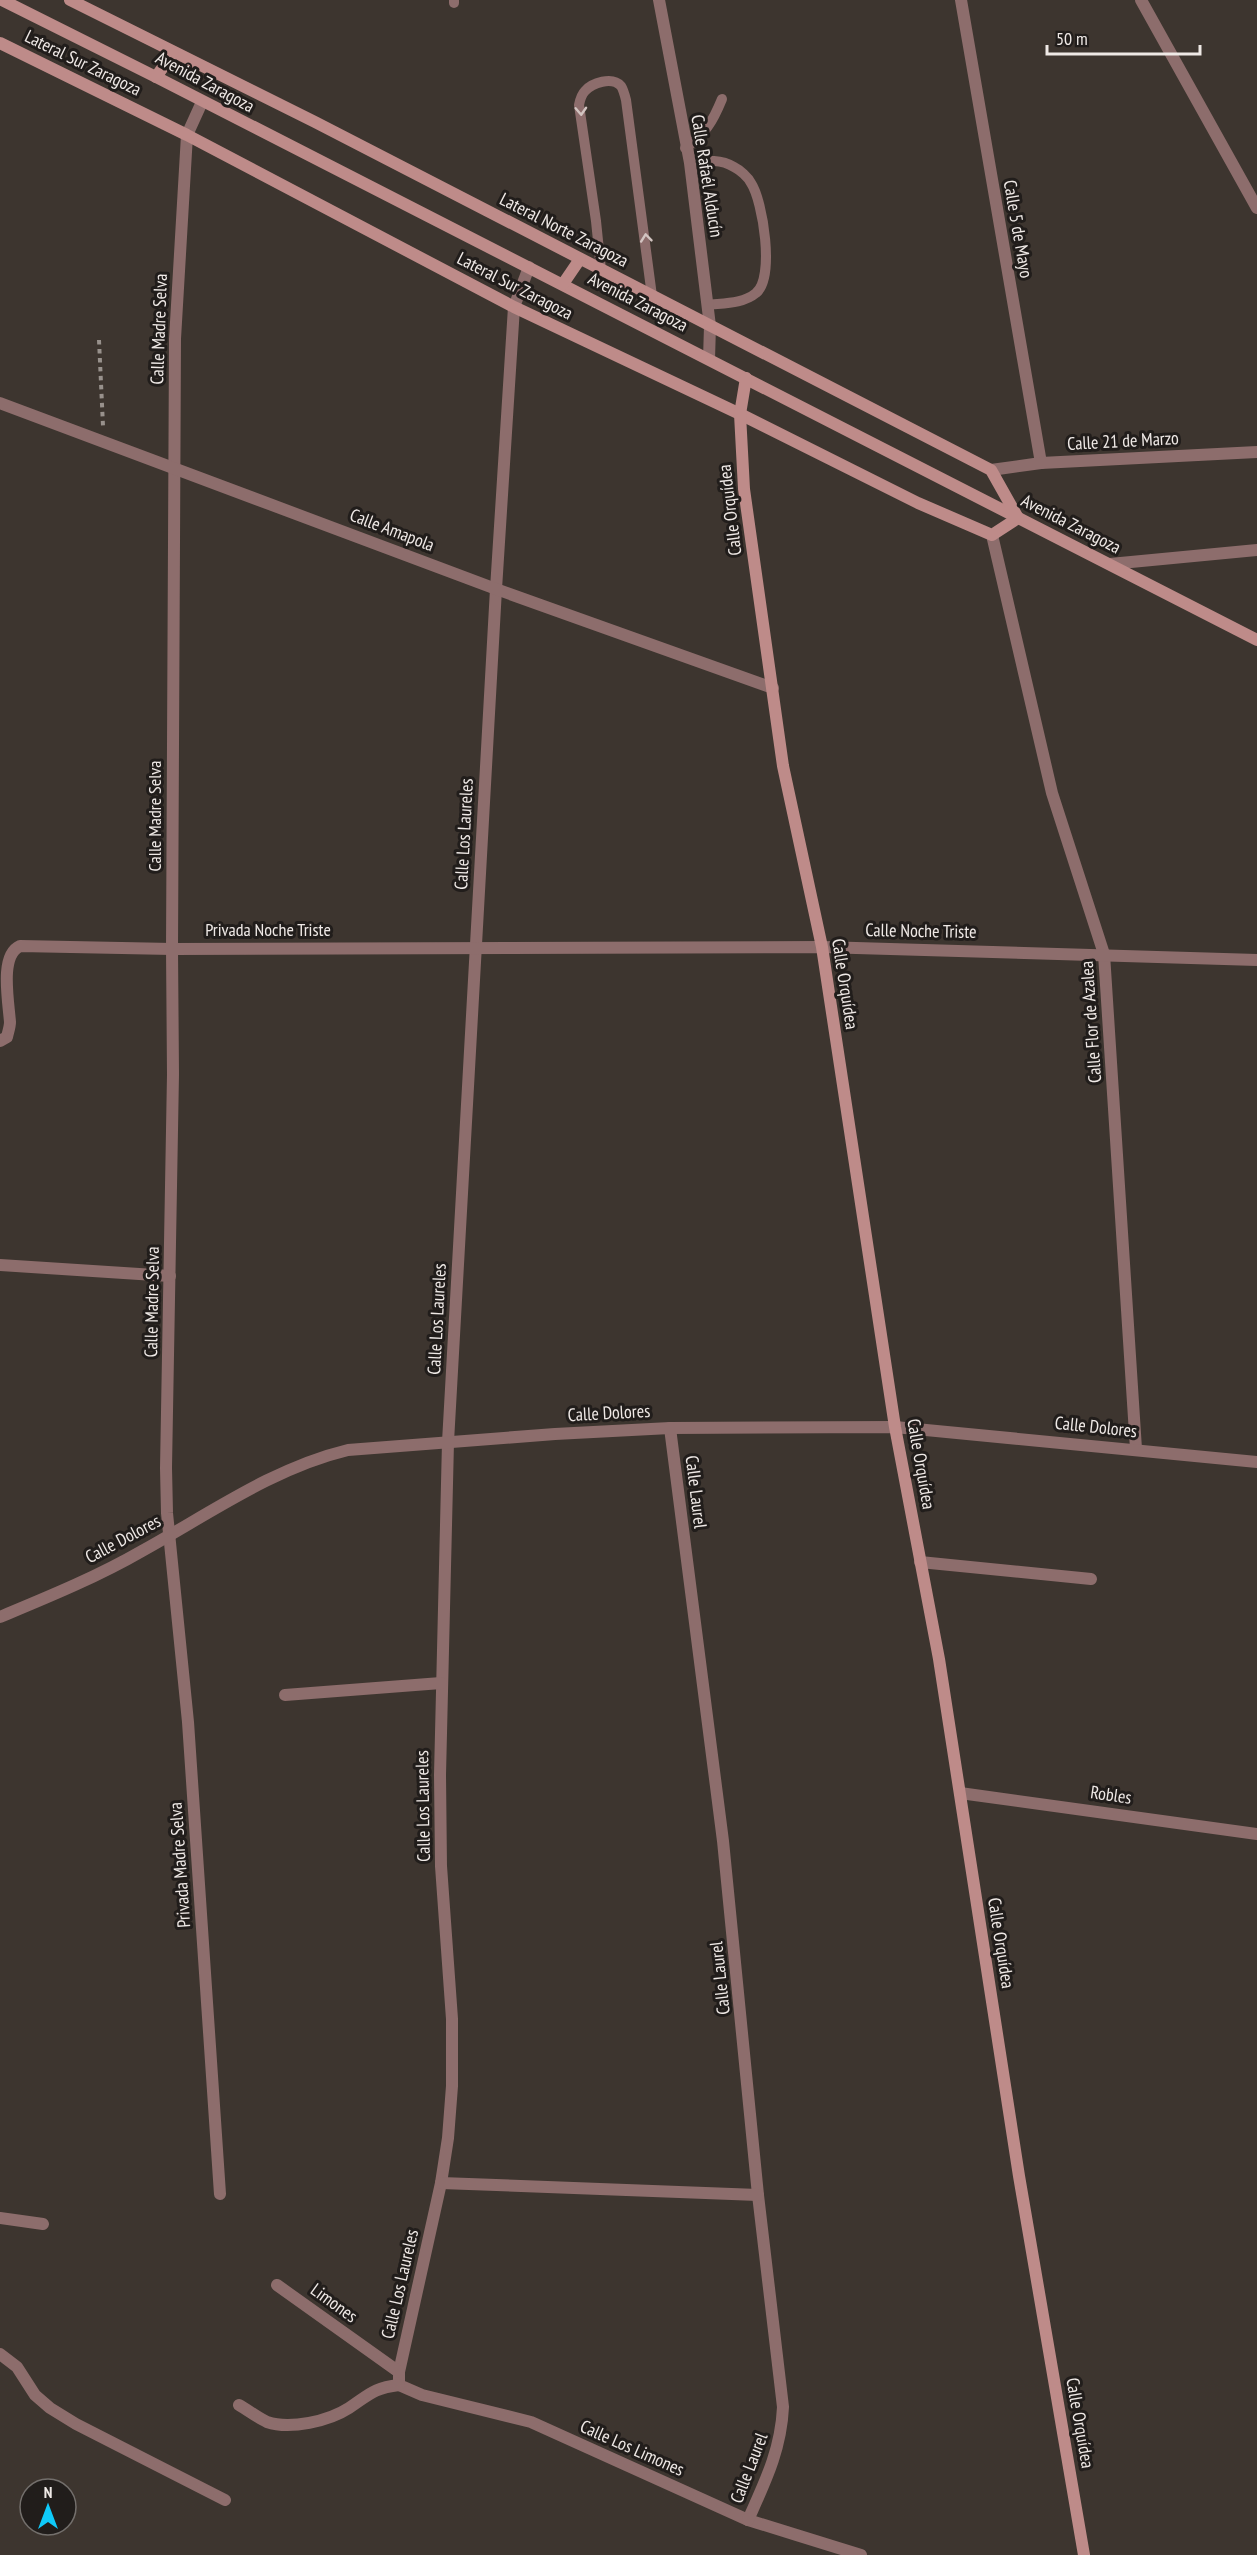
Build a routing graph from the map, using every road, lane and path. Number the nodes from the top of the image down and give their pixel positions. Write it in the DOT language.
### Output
graph roads {
  1 [pos="2,0"];
  2 [pos="70,0"];
  3 [pos="659,0"];
  4 [pos="961,0"];
  5 [pos="1142,0"];
  6 [pos="0,43"];
  7 [pos="173,53"];
  8 [pos="156,76"];
  9 [pos="722,99"];
  10 [pos="202,102"];
  11 [pos="187,135"];
  12 [pos="685,147"];
  13 [pos="690,163"];
  14 [pos="1257,208"];
  15 [pos="580,259"];
  16 [pos="529,267"];
  17 [pos="601,270"];
  18 [pos="563,284"];
  19 [pos="652,296"];
  20 [pos="707,305"];
  21 [pos="514,307"];
  22 [pos="710,326"];
  23 [pos="99,340"];
  24 [pos="710,359"];
  25 [pos="746,378"];
  26 [pos="0,403"];
  27 [pos="740,414"];
  28 [pos="104,442"];
  29 [pos="1257,452"];
  30 [pos="1041,463"];
  31 [pos="175,468"];
  32 [pos="991,470"];
  33 [pos="1018,518"];
  34 [pos="992,535"];
  35 [pos="1257,550"];
  36 [pos="1110,564"];
  37 [pos="496,589"];
  38 [pos="1257,640"];
  39 [pos="773,688"];
  40 [pos="476,947"];
  41 [pos="822,947"];
  42 [pos="172,949"];
  43 [pos="1104,954"];
  44 [pos="1257,960"];
  45 [pos="0,1041"];
  46 [pos="0,1265"];
  47 [pos="170,1276"];
  48 [pos="895,1427"];
  49 [pos="670,1428"];
  50 [pos="448,1442"];
  51 [pos="1136,1449"];
  52 [pos="1257,1462"];
  53 [pos="171,1533"];
  54 [pos="920,1562"];
  55 [pos="1091,1579"];
  56 [pos="0,1617"];
  57 [pos="441,1683"];
  58 [pos="285,1695"];
  59 [pos="960,1793"];
  60 [pos="1257,1834"];
  61 [pos="441,2183"];
  62 [pos="220,2194"];
  63 [pos="758,2195"];
  64 [pos="0,2218"];
  65 [pos="42,2224"];
  66 [pos="277,2285"];
  67 [pos="0,2354"];
  68 [pos="399,2379"];
  69 [pos="239,2405"];
  70 [pos="225,2500"];
  71 [pos="748,2520"];
  72 [pos="861,2555"];
  73 [pos="1084,2555"];
  1 -- 8 [label="street, Avenida Zaragoza"];
  2 -- 7 [label="street, Lateral Norte Zaragoza"];
  3 -- 12 [label="street, Calle Rafaél Alducín"];
  4 -- 30 [label="street, Calle 5 de Mayo"];
  5 -- 14 [label="street"];
  6 -- 11 [label="street, Lateral Sur Zaragoza"];
  7 -- 8 [label="street"];
  7 -- 15 [label="street, Lateral Norte Zaragoza"];
  8 -- 10 [label="street, Avenida Zaragoza"];
  9 -- 12 [label="lane"];
  10 -- 11 [label="street, Calle Madre Selva"];
  10 -- 16 [label="street, Avenida Zaragoza"];
  11 -- 21 [label="street, Lateral Sur Zaragoza"];
  11 -- 31 [label="street, Calle Madre Selva"];
  12 -- 13 [label="street, Calle Rafaél Alducín"];
  13 -- 20 [label="street, Calle Rafaél Alducín"];
  13 -- 20 [label="lane"];
  15 -- 17 [label="street, Lateral Norte Zaragoza"];
  15 -- 18 [label="street"];
  16 -- 18 [label="street, Avenida Zaragoza"];
  16 -- 21 [label="street, Calle Los Laureles"];
  17 -- 19 [label="street, Lateral Norte Zaragoza"];
  19 -- 17 [label="lane, one-way"];
  18 -- 24 [label="street, Avenida Zaragoza"];
  19 -- 22 [label="street, Lateral Norte Zaragoza"];
  20 -- 22 [label="street, Calle Rafaél Alducín"];
  21 -- 27 [label="street, Lateral Sur Zaragoza"];
  21 -- 37 [label="street, Calle Los Laureles"];
  22 -- 24 [label="street, Calle Rafaél Alducín"];
  22 -- 32 [label="street, Lateral Norte Zaragoza"];
  23 -- 28 [label="path"];
  24 -- 25 [label="street, Avenida Zaragoza"];
  25 -- 27 [label="street, Calle Orquídea"];
  25 -- 33 [label="street, Avenida Zaragoza"];
  26 -- 28 [label="street, Calle Amapola"];
  27 -- 34 [label="street, Lateral Sur Zaragoza"];
  27 -- 39 [label="street, Calle Orquídea"];
  28 -- 31 [label="street, Calle Amapola"];
  29 -- 30 [label="street, Calle 21 de Marzo"];
  30 -- 32 [label="street, Calle 21 de Marzo"];
  31 -- 37 [label="street, Calle Amapola"];
  31 -- 42 [label="street, Calle Madre Selva"];
  32 -- 33 [label="street"];
  33 -- 34 [label="street"];
  33 -- 36 [label="street, Avenida Zaragoza"];
  34 -- 43 [label="street, Calle Flor de Azalea"];
  35 -- 36 [label="street"];
  36 -- 38 [label="street, Avenida Zaragoza"];
  37 -- 39 [label="street, Calle Amapola"];
  37 -- 40 [label="street, Calle Los Laureles"];
  39 -- 41 [label="street, Calle Orquídea"];
  40 -- 41 [label="street, Calle Noche Triste"];
  40 -- 42 [label="street, Privada Noche Triste"];
  40 -- 50 [label="street, Calle Los Laureles"];
  41 -- 43 [label="street, Calle Noche Triste"];
  41 -- 48 [label="street, Calle Orquídea"];
  42 -- 45 [label="street, Privada Noche Triste"];
  42 -- 47 [label="street, Calle Madre Selva"];
  43 -- 44 [label="street, Calle Noche Triste"];
  43 -- 51 [label="street, Calle Flor de Azalea"];
  46 -- 47 [label="street"];
  47 -- 53 [label="street, Calle Madre Selva"];
  48 -- 49 [label="street, Calle Dolores"];
  48 -- 51 [label="street, Calle Dolores"];
  48 -- 54 [label="street, Calle Orquídea"];
  49 -- 50 [label="street, Calle Dolores"];
  49 -- 63 [label="street, Calle Laurel"];
  50 -- 53 [label="street, Calle Dolores"];
  50 -- 57 [label="street, Calle Los Laureles"];
  51 -- 52 [label="street, Calle Dolores"];
  53 -- 56 [label="street, Calle Dolores"];
  53 -- 62 [label="street, Privada Madre Selva"];
  54 -- 55 [label="street"];
  54 -- 59 [label="street, Calle Orquídea"];
  57 -- 58 [label="street"];
  57 -- 61 [label="street, Calle Los Laureles"];
  59 -- 60 [label="street, Robles"];
  59 -- 73 [label="street, Calle Orquídea"];
  61 -- 63 [label="street"];
  61 -- 68 [label="street, Calle Los Laureles"];
  63 -- 71 [label="street, Calle Laurel"];
  64 -- 65 [label="street"];
  66 -- 68 [label="street, Limones"];
  67 -- 70 [label="street"];
  68 -- 69 [label="street"];
  68 -- 71 [label="street, Calle Los Limones"];
  71 -- 72 [label="street, Calle Los Limones"];
}
